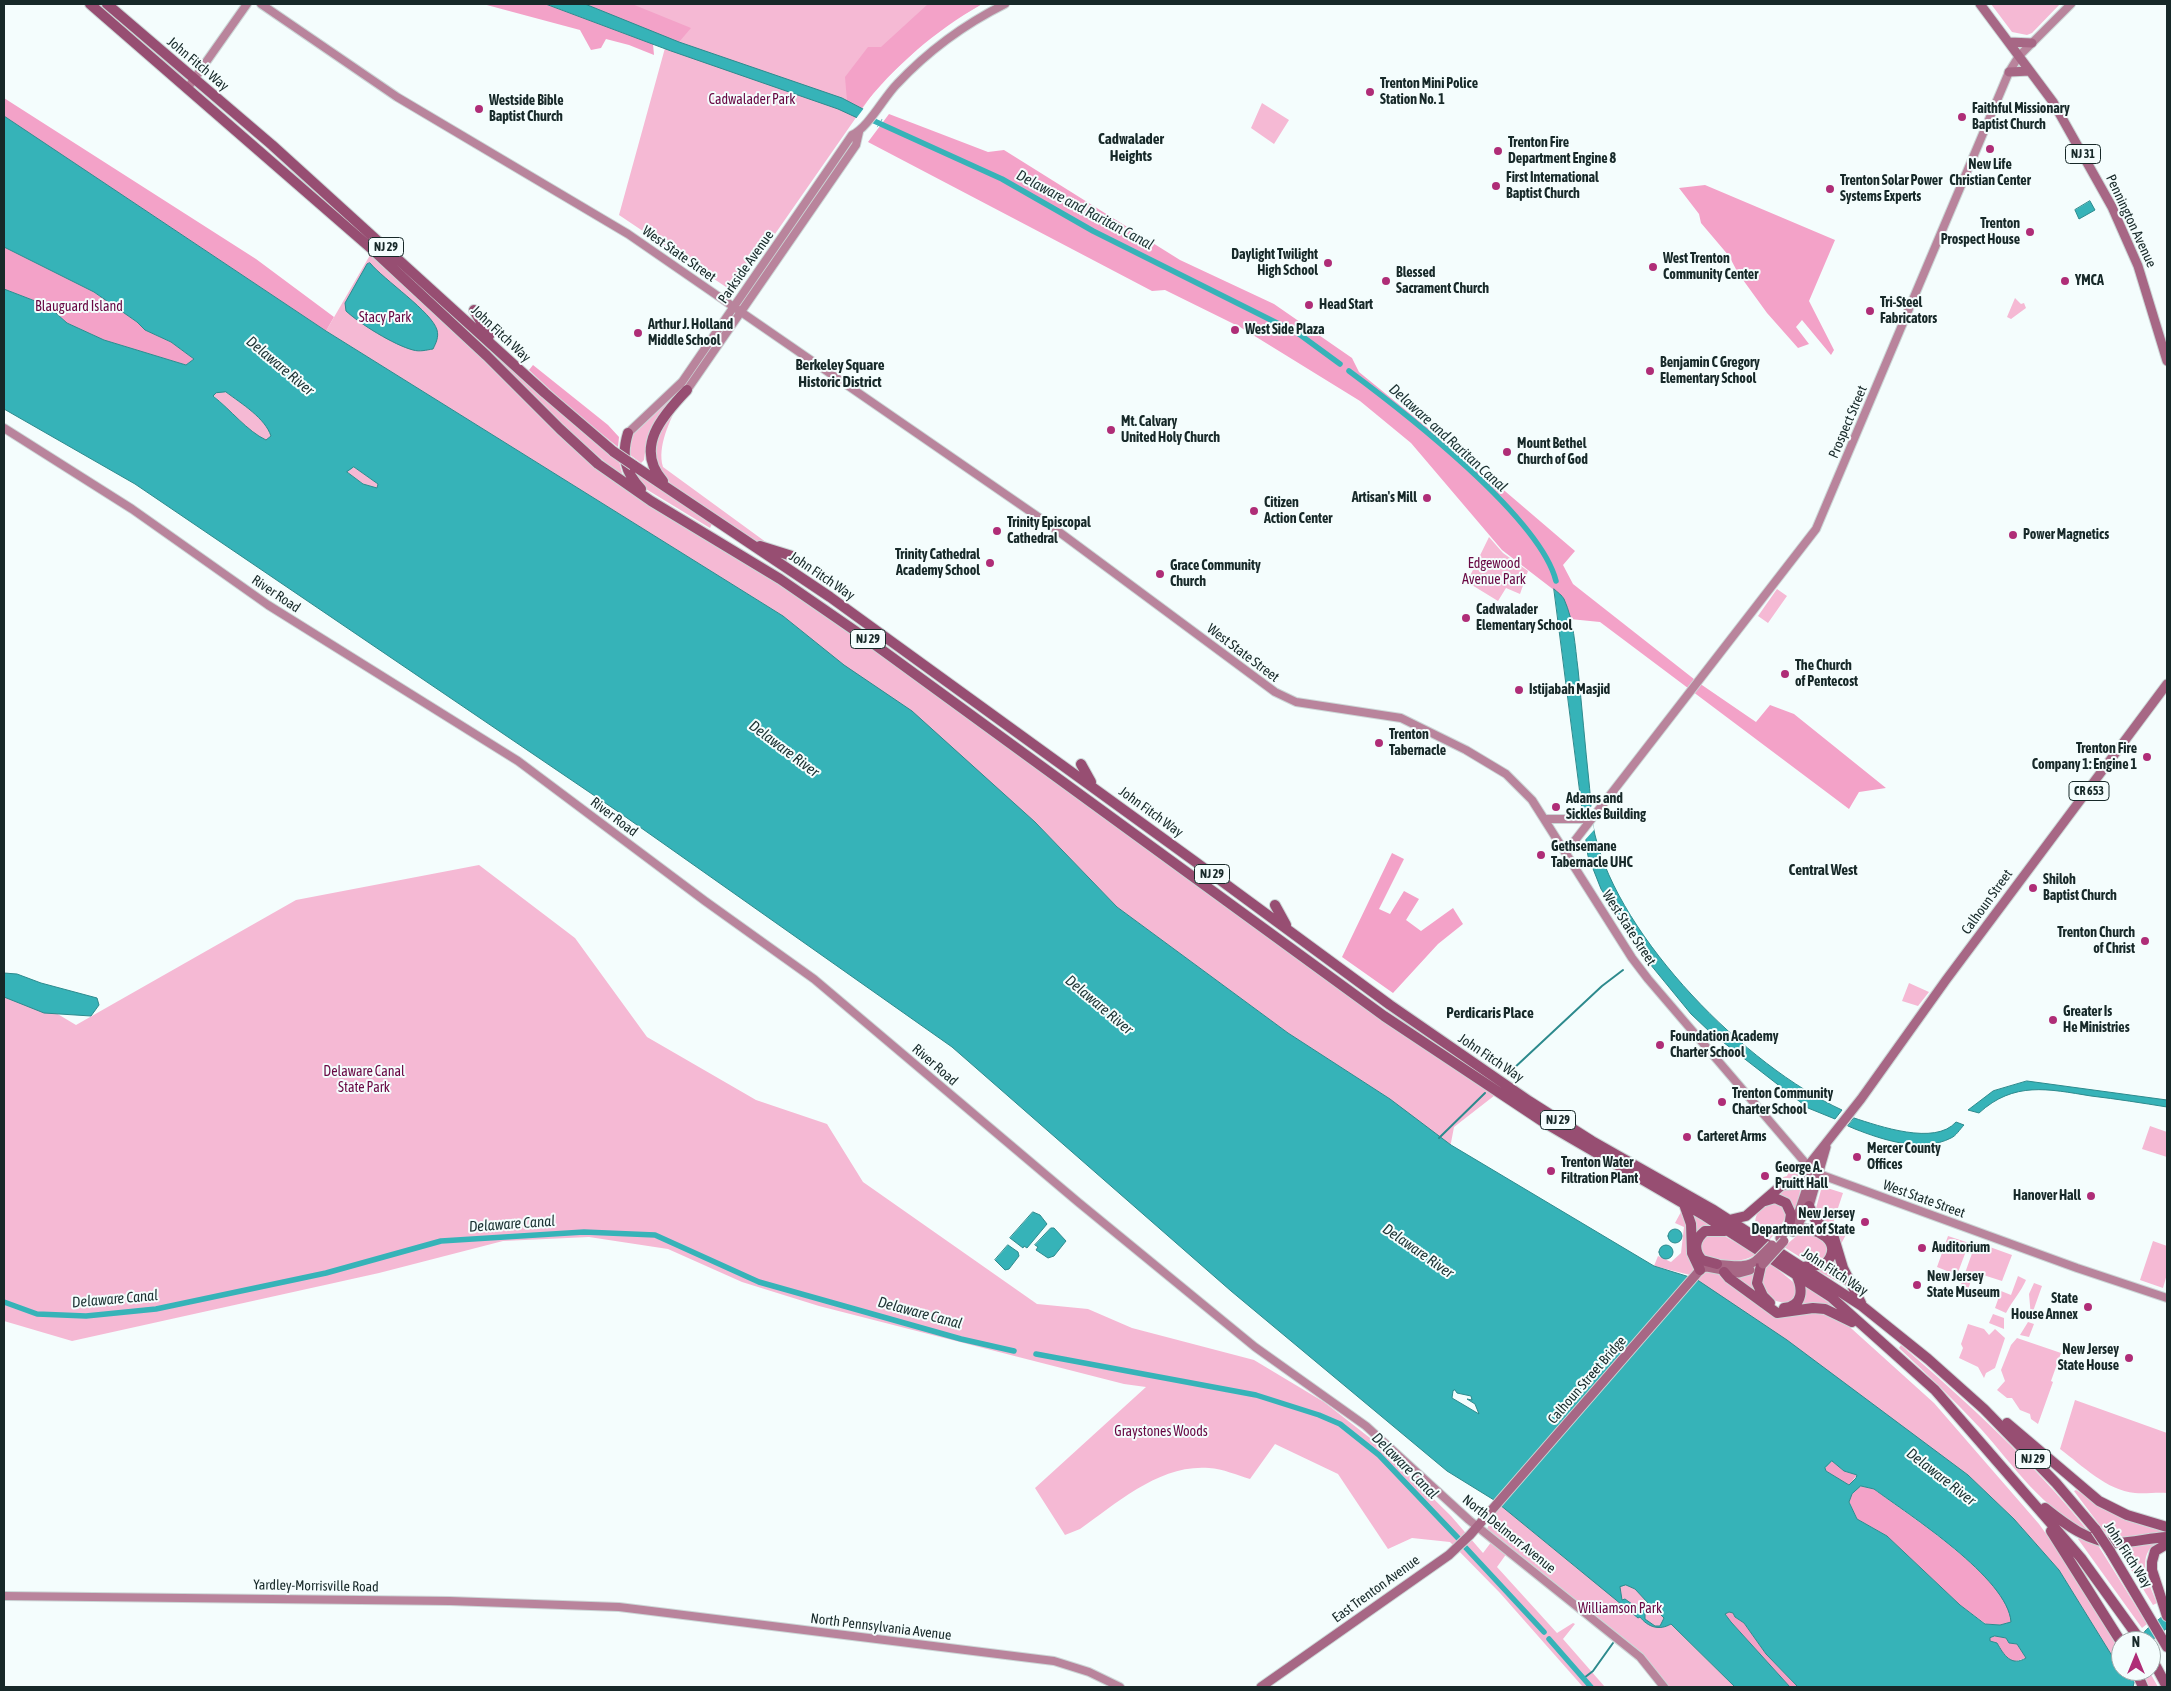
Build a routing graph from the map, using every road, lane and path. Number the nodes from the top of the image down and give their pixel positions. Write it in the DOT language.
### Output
graph roads {
  1 [pos="90,4"];
  2 [pos="107,4"];
  3 [pos="246,4"];
  4 [pos="261,4"];
  5 [pos="1005,4"];
  6 [pos="1980,4"];
  7 [pos="2071,4"];
  8 [pos="2009,42"];
  9 [pos="2032,43"];
  10 [pos="2019,56"];
  11 [pos="2030,70"];
  12 [pos="2009,72"];
  13 [pos="194,80"];
  14 [pos="188,89"];
  15 [pos="474,310"];
  16 [pos="737,310"];
  17 [pos="2167,361"];
  18 [pos="515,365"];
  19 [pos="688,390"];
  20 [pos="4,428"];
  21 [pos="628,433"];
  22 [pos="672,491"];
  23 [pos="689,524"];
  24 [pos="748,542"];
  25 [pos="792,556"];
  26 [pos="2167,684"];
  27 [pos="1081,764"];
  28 [pos="1098,790"];
  29 [pos="1592,818"];
  30 [pos="1545,819"];
  31 [pos="1566,852"];
  32 [pos="1275,905"];
  33 [pos="1289,930"];
  34 [pos="1830,1138"];
  35 [pos="1808,1166"];
  36 [pos="1819,1174"];
  37 [pos="1806,1183"];
  38 [pos="1764,1201"];
  39 [pos="1684,1204"];
  40 [pos="1810,1206"];
  41 [pos="1754,1210"];
  42 [pos="1729,1220"];
  43 [pos="1792,1228"];
  44 [pos="1729,1231"];
  45 [pos="1758,1238"];
  46 [pos="1761,1263"];
  47 [pos="1716,1264"];
  48 [pos="1700,1270"];
  49 [pos="1799,1270"];
  50 [pos="1724,1272"];
  51 [pos="2167,1298"];
  52 [pos="1862,1306"];
  53 [pos="1238,1333"];
  54 [pos="1874,1335"];
  55 [pos="1966,1392"];
  56 [pos="2008,1473"];
  57 [pos="2033,1501"];
  58 [pos="1497,1503"];
  59 [pos="1478,1526"];
  60 [pos="2167,1527"];
  61 [pos="2167,1537"];
  62 [pos="2167,1544"];
  63 [pos="4,1596"];
  64 [pos="631,1608"];
  65 [pos="2166,1611"];
  66 [pos="2114,1631"];
  67 [pos="2134,1631"];
  68 [pos="2166,1645"];
  69 [pos="2161,1674"];
  70 [pos="1120,1687"];
  71 [pos="1261,1687"];
  72 [pos="1664,1687"];
  73 [pos="2167,1687"];
  1 -- 14 [label="highway, John Fitch Way / NJ 29"];
  2 -- 13 [label="highway, John Fitch Way / NJ 29"];
  3 -- 13 [label="main road"];
  4 -- 16 [label="main road, West State Street"];
  5 -- 16 [label="main road, Parkside Avenue"];
  6 -- 8 [label="main road, Pennington Avenue / NJ 31"];
  7 -- 9 [label="main road, Prospect Street"];
  8 -- 9 [label="main road"];
  8 -- 10 [label="main road, Pennington Avenue / NJ 31"];
  9 -- 10 [label="main road, Prospect Street"];
  10 -- 11 [label="main road, Pennington Avenue / NJ 31"];
  10 -- 12 [label="main road, Prospect Street"];
  11 -- 12 [label="main road"];
  11 -- 17 [label="main road, Pennington Avenue / NJ 31"];
  12 -- 29 [label="main road, Prospect Street"];
  13 -- 14 [label="main road"];
  13 -- 18 [label="highway, John Fitch Way / NJ 29"];
  14 -- 23 [label="highway, John Fitch Way / NJ 29"];
  15 -- 18 [label="highway"];
  16 -- 19 [label="main road, Parkside Avenue"];
  16 -- 21 [label="main road, Parkside Avenue"];
  16 -- 30 [label="main road, West State Street"];
  18 -- 22 [label="highway, John Fitch Way / NJ 29, bridge"];
  19 -- 22 [label="highway"];
  20 -- 53 [label="main road, River Road"];
  21 -- 23 [label="highway"];
  22 -- 24 [label="highway, John Fitch Way / NJ 29"];
  23 -- 39 [label="highway, John Fitch Way / NJ 29"];
  24 -- 25 [label="highway"];
  24 -- 28 [label="highway, John Fitch Way / NJ 29"];
  26 -- 34 [label="main road, Calhoun Street / CR 653"];
  27 -- 28 [label="highway"];
  28 -- 33 [label="highway, John Fitch Way / NJ 29"];
  29 -- 30 [label="main road"];
  29 -- 31 [label="main road, Prospect Street"];
  30 -- 31 [label="main road, West State Street"];
  31 -- 35 [label="main road, West State Street"];
  32 -- 33 [label="highway"];
  33 -- 42 [label="highway, John Fitch Way / NJ 29"];
  34 -- 35 [label="main road, Calhoun Street"];
  34 -- 36 [label="main road, Calhoun Street"];
  35 -- 36 [label="main road, West State Street"];
  35 -- 37 [label="main road, Calhoun Street"];
  36 -- 40 [label="main road, Calhoun Street"];
  36 -- 51 [label="main road, West State Street"];
  37 -- 38 [label="highway"];
  37 -- 43 [label="main road, Calhoun Street"];
  38 -- 41 [label="highway"];
  38 -- 43 [label="highway"];
  39 -- 44 [label="highway, John Fitch Way / NJ 29"];
  39 -- 48 [label="highway"];
  40 -- 43 [label="main road, Calhoun Street"];
  40 -- 52 [label="highway"];
  41 -- 42 [label="highway"];
  41 -- 45 [label="highway"];
  42 -- 45 [label="highway, John Fitch Way / NJ 29"];
  43 -- 46 [label="main road, Calhoun Street, bridge"];
  43 -- 49 [label="highway"];
  44 -- 47 [label="highway"];
  44 -- 49 [label="highway, John Fitch Way / NJ 29"];
  45 -- 49 [label="highway, John Fitch Way / NJ 29"];
  46 -- 47 [label="main road"];
  46 -- 49 [label="highway"];
  46 -- 50 [label="main road"];
  47 -- 48 [label="main road"];
  48 -- 50 [label="main road"];
  48 -- 58 [label="main road, Calhoun Street Bridge"];
  49 -- 52 [label="highway, John Fitch Way / NJ 29"];
  49 -- 54 [label="highway, John Fitch Way / NJ 29"];
  50 -- 54 [label="highway"];
  52 -- 55 [label="highway, John Fitch Way / NJ 29"];
  53 -- 59 [label="main road, North Delmorr Avenue"];
  54 -- 56 [label="highway, John Fitch Way / NJ 29"];
  55 -- 60 [label="highway"];
  55 -- 68 [label="highway, John Fitch Way / NJ 29, bridge"];
  56 -- 57 [label="highway, John Fitch Way / NJ 29"];
  56 -- 61 [label="highway"];
  57 -- 66 [label="highway"];
  57 -- 67 [label="highway, John Fitch Way / NJ 29"];
  58 -- 59 [label="main road, East Trenton Avenue"];
  59 -- 71 [label="main road, East Trenton Avenue"];
  59 -- 72 [label="main road, North Delmorr Avenue"];
  62 -- 65 [label="highway"];
  63 -- 64 [label="main road, Yardley-Morrisville Road"];
  64 -- 70 [label="main road, North Pennsylvania Avenue"];
  69 -- 73 [label="highway"];
}
